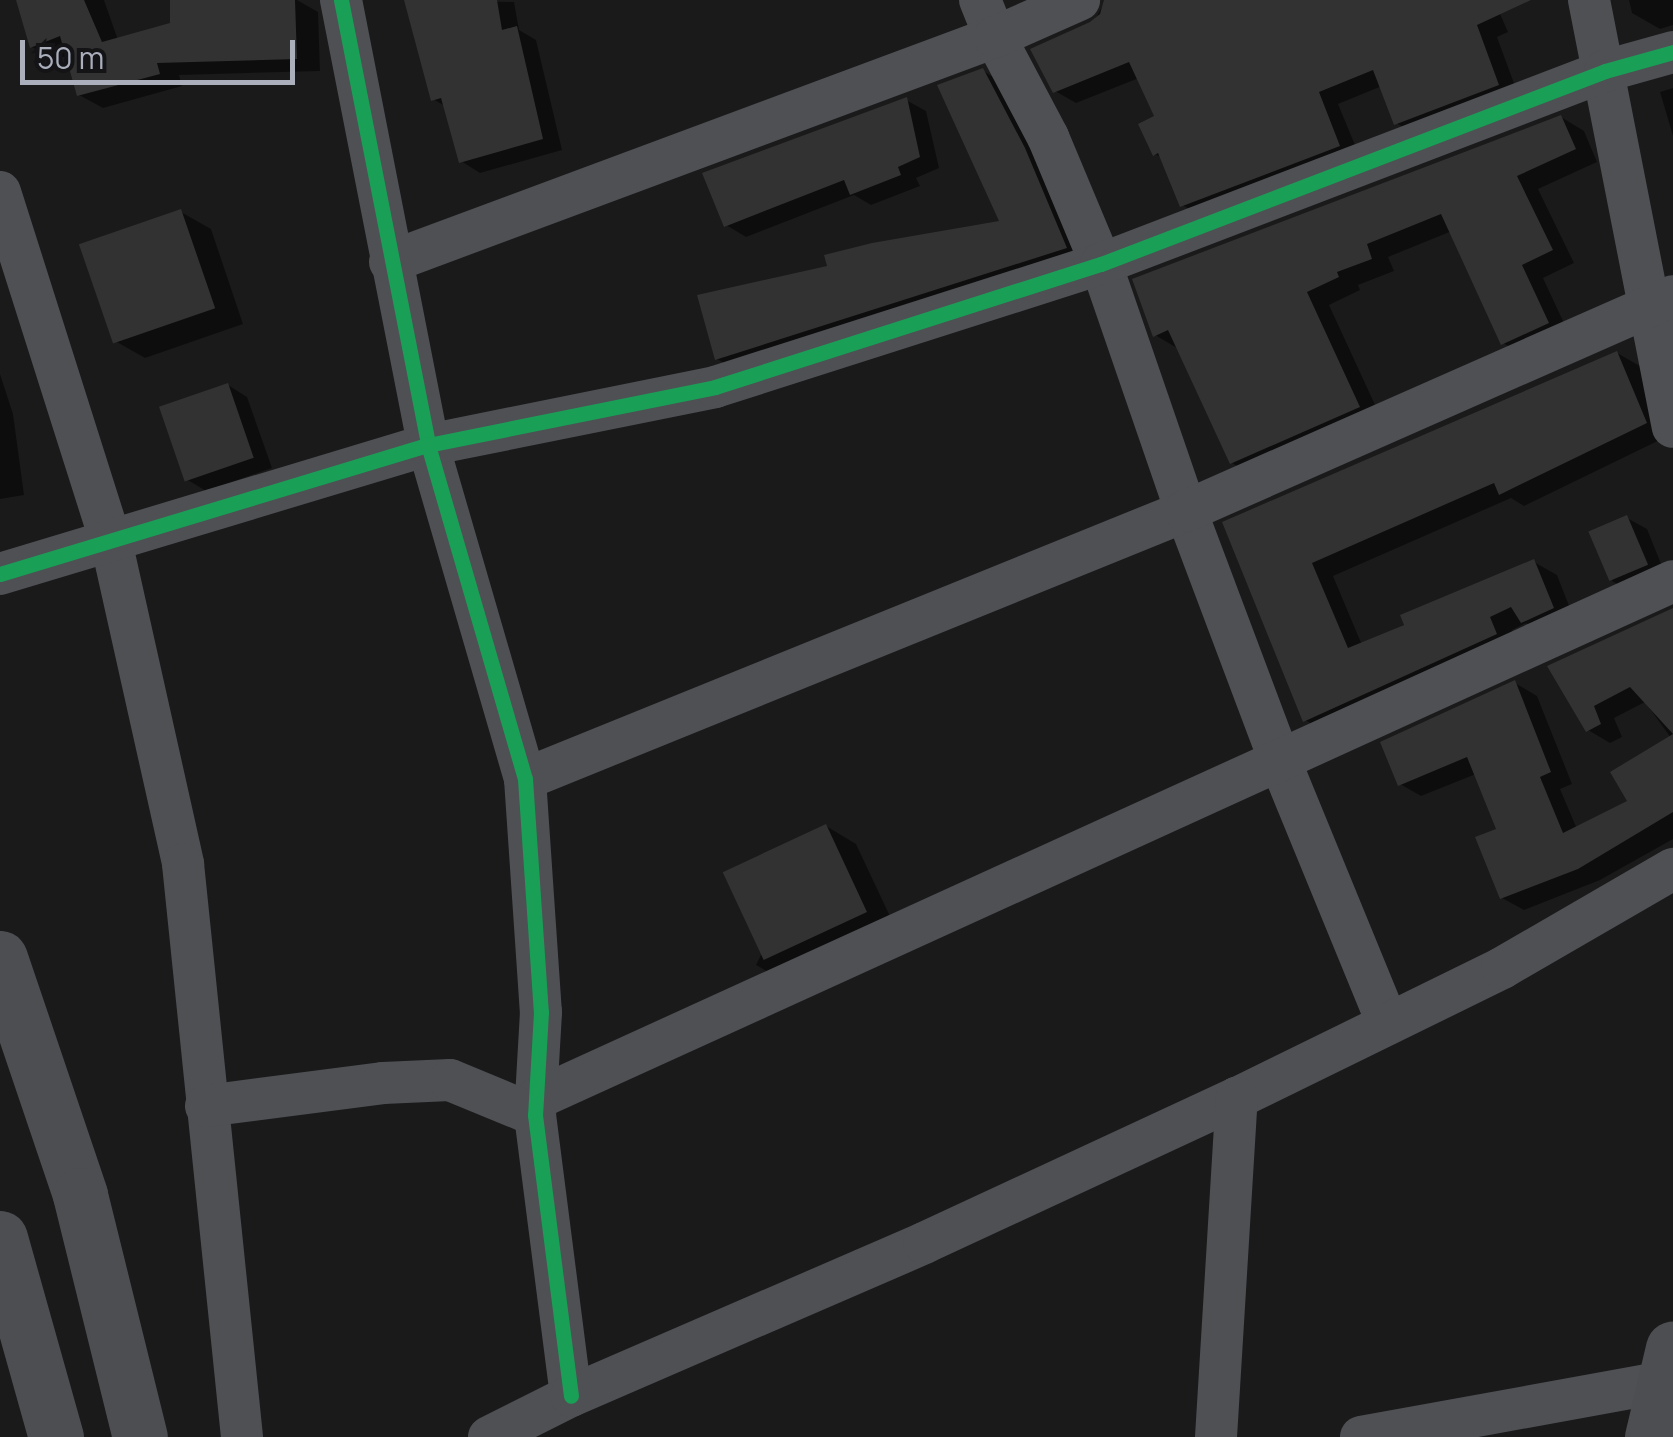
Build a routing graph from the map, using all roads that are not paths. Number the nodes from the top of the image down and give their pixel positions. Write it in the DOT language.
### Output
graph roads {
  1 [pos="341,0"];
  2 [pos="1079,0"];
  3 [pos="1588,0"];
  4 [pos="987,18"];
  5 [pos="1673,52"];
  6 [pos="1605,71"];
  7 [pos="0,192"];
  8 [pos="390,262"];
  9 [pos="1101,264"];
  10 [pos="1660,300"];
  11 [pos="1673,428"];
  12 [pos="428,445"];
  13 [pos="1186,511"];
  14 [pos="112,542"];
  15 [pos="0,574"];
  16 [pos="1673,581"];
  17 [pos="1280,761"];
  18 [pos="525,779"];
  19 [pos="1673,868"];
  20 [pos="0,958"];
  21 [pos="1388,1024"];
  22 [pos="1237,1098"];
  23 [pos="206,1106"];
  24 [pos="536,1107"];
  25 [pos="0,1238"];
  26 [pos="1669,1365"];
  27 [pos="571,1396"];
  28 [pos="56,1437"];
  29 [pos="140,1437"];
  30 [pos="242,1437"];
  31 [pos="490,1437"];
  32 [pos="1216,1437"];
  33 [pos="1360,1437"];
  34 [pos="1652,1437"];
  1 -- 8 [label="street"];
  2 -- 4 [label="street"];
  3 -- 6 [label="street"];
  4 -- 8 [label="street"];
  4 -- 9 [label="street"];
  5 -- 6 [label="street"];
  6 -- 9 [label="street"];
  6 -- 10 [label="street"];
  7 -- 14 [label="street"];
  8 -- 12 [label="street"];
  9 -- 12 [label="street"];
  9 -- 13 [label="street"];
  10 -- 11 [label="street"];
  10 -- 13 [label="street"];
  12 -- 14 [label="street"];
  12 -- 18 [label="street"];
  13 -- 17 [label="street"];
  13 -- 18 [label="street"];
  14 -- 15 [label="street"];
  14 -- 23 [label="street"];
  16 -- 17 [label="street"];
  17 -- 21 [label="street"];
  17 -- 24 [label="street"];
  18 -- 24 [label="street"];
  19 -- 21 [label="street"];
  20 -- 29 [label="street"];
  21 -- 22 [label="street"];
  22 -- 27 [label="street"];
  22 -- 32 [label="street"];
  23 -- 24 [label="street"];
  23 -- 30 [label="street"];
  24 -- 27 [label="street"];
  25 -- 28 [label="street"];
  26 -- 33 [label="street"];
  26 -- 34 [label="street"];
  27 -- 31 [label="street"];
}
